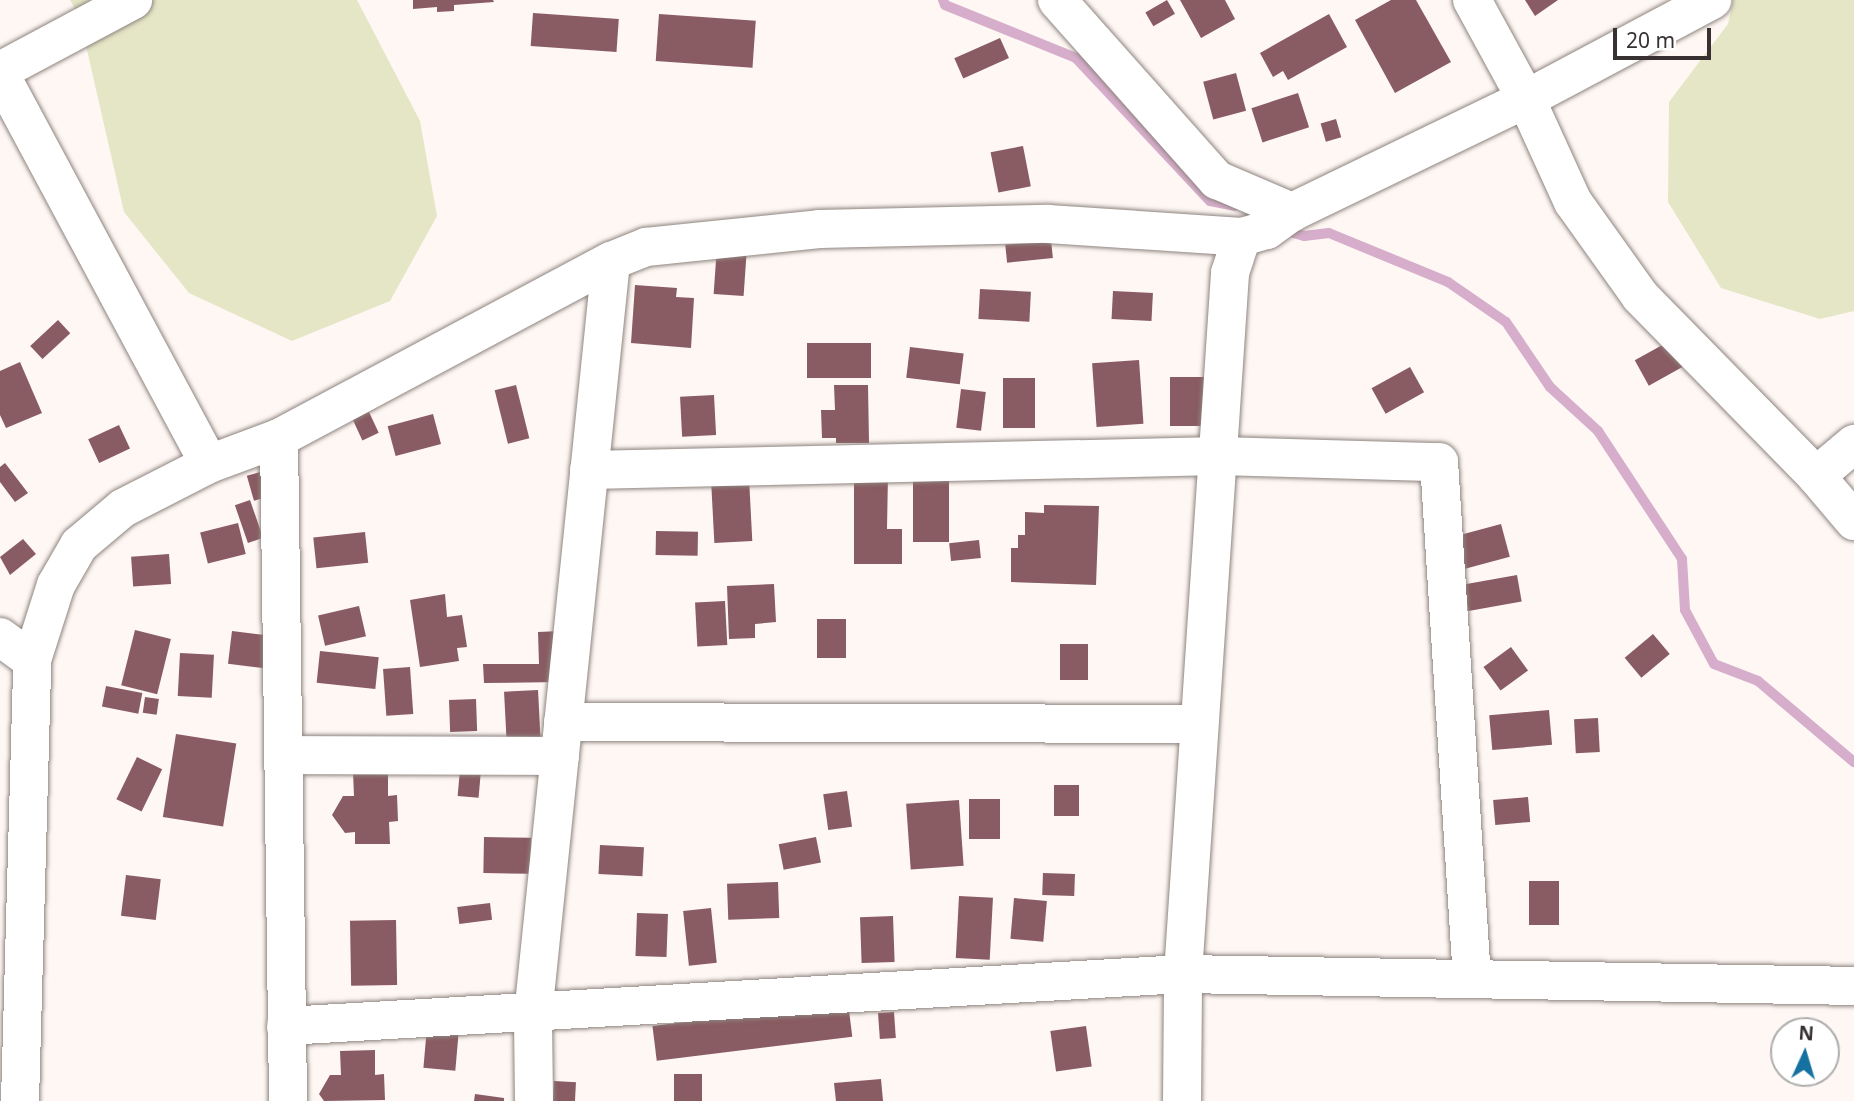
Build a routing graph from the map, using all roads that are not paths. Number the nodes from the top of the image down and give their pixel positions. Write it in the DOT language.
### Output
graph roads {
  1 [pos="133,0"];
  2 [pos="1057,0"];
  3 [pos="1472,0"];
  4 [pos="1712,0"];
  5 [pos="0,73"];
  6 [pos="1526,99"];
  7 [pos="1271,224"];
  8 [pos="611,261"];
  9 [pos="279,438"];
  10 [pos="1854,444"];
  11 [pos="1219,456"];
  12 [pos="209,464"];
  13 [pos="589,470"];
  14 [pos="1816,475"];
  15 [pos="1854,521"];
  16 [pos="0,637"];
  17 [pos="33,660"];
  18 [pos="1199,724"];
  19 [pos="561,739"];
  20 [pos="283,755"];
  21 [pos="1183,974"];
  22 [pos="1472,979"];
  23 [pos="1854,986"];
  24 [pos="10,1005"];
  25 [pos="533,1014"];
  26 [pos="286,1026"];
  27 [pos="20,1101"];
  28 [pos="288,1101"];
  29 [pos="534,1101"];
  30 [pos="1182,1101"];
  1 -- 5 [label="street"];
  2 -- 7 [label="street"];
  3 -- 6 [label="street"];
  4 -- 6 [label="street"];
  5 -- 12 [label="street"];
  6 -- 7 [label="street"];
  6 -- 14 [label="street"];
  7 -- 8 [label="street"];
  7 -- 11 [label="street"];
  8 -- 9 [label="street"];
  8 -- 13 [label="street"];
  9 -- 12 [label="street"];
  9 -- 20 [label="street"];
  10 -- 14 [label="street"];
  11 -- 13 [label="street"];
  11 -- 18 [label="street"];
  11 -- 22 [label="street"];
  12 -- 17 [label="street"];
  13 -- 19 [label="street"];
  14 -- 15 [label="street"];
  16 -- 17 [label="street"];
  17 -- 24 [label="street"];
  18 -- 19 [label="street"];
  18 -- 21 [label="street"];
  19 -- 20 [label="street"];
  19 -- 25 [label="street"];
  20 -- 26 [label="street"];
  21 -- 22 [label="street"];
  21 -- 25 [label="street"];
  21 -- 30 [label="street"];
  22 -- 23 [label="street"];
  24 -- 27 [label="street"];
  25 -- 26 [label="street"];
  25 -- 29 [label="street"];
  26 -- 28 [label="street"];
}
